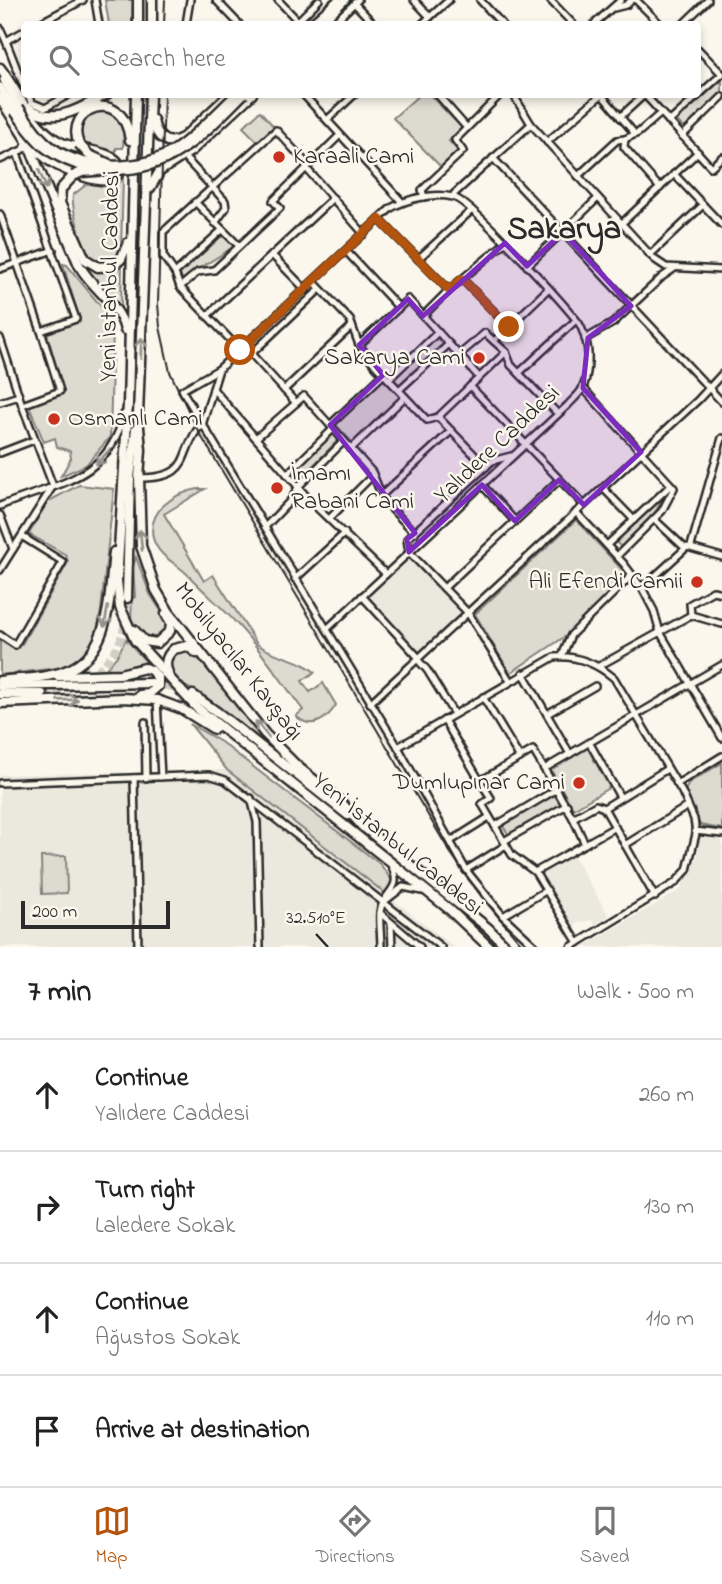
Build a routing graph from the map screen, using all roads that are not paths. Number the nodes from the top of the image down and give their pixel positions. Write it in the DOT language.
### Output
graph roads {
  1 [pos="83,0"];
  2 [pos="95,0"];
  3 [pos="138,0"];
  4 [pos="152,0"];
  5 [pos="190,0"];
  6 [pos="216,0"];
  7 [pos="278,0"];
  8 [pos="319,0"];
  9 [pos="338,0"];
  10 [pos="345,0"];
  11 [pos="414,0"];
  12 [pos="449,0"];
  13 [pos="551,0"];
  14 [pos="621,0"];
  15 [pos="634,0"];
  16 [pos="708,0"];
  17 [pos="482,1"];
  18 [pos="356,2"];
  19 [pos="611,9"];
  20 [pos="430,17"];
  21 [pos="44,21"];
  22 [pos="98,21"];
  23 [pos="138,21"];
  24 [pos="152,21"];
  25 [pos="186,21"];
  26 [pos="236,21"];
  27 [pos="298,21"];
  28 [pos="302,21"];
  29 [pos="315,21"];
  30 [pos="323,21"];
  31 [pos="335,21"];
  32 [pos="372,21"];
  33 [pos="425,21"];
  34 [pos="499,21"];
  35 [pos="570,21"];
  36 [pos="600,21"];
  37 [pos="657,21"];
  38 [pos="686,21"];
  39 [pos="0,28"];
  40 [pos="21,33"];
  41 [pos="6,41"];
  42 [pos="701,52"];
  43 [pos="0,70"];
  44 [pos="721,71"];
  45 [pos="21,74"];
  46 [pos="0,86"];
  47 [pos="701,91"];
  48 [pos="722,97"];
  49 [pos="0,98"];
  50 [pos="63,98"];
  51 [pos="98,98"];
  52 [pos="136,98"];
  53 [pos="226,98"];
  54 [pos="232,98"];
  55 [pos="240,98"];
  56 [pos="248,98"];
  57 [pos="307,98"];
  58 [pos="351,98"];
  59 [pos="442,98"];
  60 [pos="497,98"];
  61 [pos="515,98"];
  62 [pos="598,98"];
  63 [pos="604,98"];
  64 [pos="641,98"];
  65 [pos="647,98"];
  66 [pos="693,98"];
  67 [pos="150,99"];
  68 [pos="15,106"];
  69 [pos="661,113"];
  70 [pos="620,117"];
  71 [pos="327,120"];
  72 [pos="669,122"];
  73 [pos="531,124"];
  74 [pos="467,128"];
  75 [pos="635,134"];
  76 [pos="340,135"];
  77 [pos="682,136"];
  78 [pos="625,139"];
  79 [pos="27,141"];
  80 [pos="175,142"];
  81 [pos="547,142"];
  82 [pos="698,152"];
  83 [pos="17,153"];
  84 [pos="184,157"];
  85 [pos="722,157"];
  86 [pos="493,158"];
  87 [pos="0,160"];
  88 [pos="134,160"];
  89 [pos="307,166"];
  90 [pos="109,167"];
  91 [pos="674,174"];
  92 [pos="578,176"];
  93 [pos="211,187"];
  94 [pos="660,188"];
  95 [pos="424,197"];
  96 [pos="454,197"];
  97 [pos="332,198"];
  98 [pos="598,198"];
  99 [pos="195,202"];
  100 [pos="402,202"];
  101 [pos="146,205"];
  102 [pos="704,205"];
  103 [pos="472,210"];
  104 [pos="0,214"];
  105 [pos="379,219"];
  106 [pos="215,222"];
  107 [pos="621,224"];
  108 [pos="722,225"];
  109 [pos="132,230"];
  110 [pos="222,230"];
  111 [pos="563,232"];
  112 [pos="364,234"];
  113 [pos="505,243"];
  114 [pos="239,246"];
  115 [pos="53,250"];
  116 [pos="346,251"];
  117 [pos="272,255"];
  118 [pos="650,255"];
  119 [pos="418,259"];
  120 [pos="17,263"];
  121 [pos="527,266"];
  122 [pos="675,268"];
  123 [pos="0,269"];
  124 [pos="722,270"];
  125 [pos="175,273"];
  126 [pos="462,279"];
  127 [pos="314,282"];
  128 [pos="180,287"];
  129 [pos="320,289"];
  130 [pos="548,289"];
  131 [pos="306,290"];
  132 [pos="449,290"];
  133 [pos="631,306"];
  134 [pos="399,308"];
  135 [pos="208,316"];
  136 [pos="423,316"];
  137 [pos="576,320"];
  138 [pos="352,326"];
  139 [pos="509,327"];
  140 [pos="41,331"];
  141 [pos="438,332"];
  142 [pos="0,338"];
  143 [pos="585,339"];
  144 [pos="494,341"];
  145 [pos="128,343"];
  146 [pos="449,344"];
  147 [pos="359,345"];
  148 [pos="242,348"];
  149 [pos="506,352"];
  150 [pos="251,354"];
  151 [pos="459,355"];
  152 [pos="219,369"];
  153 [pos="519,373"];
  154 [pos="722,374"];
  155 [pos="386,377"];
  156 [pos="479,377"];
  157 [pos="470,386"];
  158 [pos="708,387"];
  159 [pos="583,388"];
  160 [pos="213,389"];
  161 [pos="284,390"];
  162 [pos="399,390"];
  163 [pos="19,396"];
  164 [pos="405,397"];
  165 [pos="0,402"];
  166 [pos="722,402"];
  167 [pos="296,403"];
  168 [pos="128,404"];
  169 [pos="22,405"];
  170 [pos="558,414"];
  171 [pos="138,416"];
  172 [pos="438,417"];
  173 [pos="203,422"];
  174 [pos="332,427"];
  175 [pos="452,431"];
  176 [pos="256,438"];
  177 [pos="722,439"];
  178 [pos="34,440"];
  179 [pos="344,441"];
  180 [pos="526,444"];
  181 [pos="351,449"];
  182 [pos="641,452"];
  183 [pos="0,453"];
  184 [pos="513,456"];
  185 [pos="486,467"];
  186 [pos="287,474"];
  187 [pos="373,475"];
  188 [pos="139,478"];
  189 [pos="559,480"];
  190 [pos="482,485"];
  191 [pos="671,485"];
  192 [pos="53,486"];
  193 [pos="298,486"];
  194 [pos="603,488"];
  195 [pos="382,495"];
  196 [pos="121,501"];
  197 [pos="584,505"];
  198 [pos="0,506"];
  199 [pos="576,512"];
  200 [pos="0,515"];
  201 [pos="329,519"];
  202 [pos="654,519"];
  203 [pos="634,520"];
  204 [pos="515,521"];
  205 [pos="265,527"];
  206 [pos="345,533"];
  207 [pos="415,533"];
  208 [pos="23,537"];
  209 [pos="607,545"];
  210 [pos="688,547"];
  211 [pos="13,550"];
  212 [pos="410,552"];
  213 [pos="617,556"];
  214 [pos="722,557"];
  215 [pos="2,563"];
  216 [pos="0,570"];
  217 [pos="386,574"];
  218 [pos="632,575"];
  219 [pos="295,579"];
  220 [pos="444,588"];
  221 [pos="642,588"];
  222 [pos="156,590"];
  223 [pos="722,593"];
  224 [pos="362,596"];
  225 [pos="127,598"];
  226 [pos="468,613"];
  227 [pos="691,615"];
  228 [pos="124,617"];
  229 [pos="722,624"];
  230 [pos="327,629"];
  231 [pos="660,632"];
  232 [pos="0,635"];
  233 [pos="562,657"];
  234 [pos="419,659"];
  235 [pos="722,665"];
  236 [pos="599,666"];
  237 [pos="523,673"];
  238 [pos="218,675"];
  239 [pos="27,678"];
  240 [pos="0,681"];
  241 [pos="510,681"];
  242 [pos="152,683"];
  243 [pos="691,684"];
  244 [pos="595,686"];
  245 [pos="0,687"];
  246 [pos="0,694"];
  247 [pos="42,694"];
  248 [pos="188,695"];
  249 [pos="483,697"];
  250 [pos="123,698"];
  251 [pos="157,700"];
  252 [pos="2,704"];
  253 [pos="370,704"];
  254 [pos="547,714"];
  255 [pos="454,715"];
  256 [pos="635,715"];
  257 [pos="444,720"];
  258 [pos="145,722"];
  259 [pos="722,738"];
  260 [pos="589,742"];
  261 [pos="398,747"];
  262 [pos="247,749"];
  263 [pos="570,754"];
  264 [pos="722,756"];
  265 [pos="520,758"];
  266 [pos="544,769"];
  267 [pos="667,769"];
  268 [pos="161,777"];
  269 [pos="134,778"];
  270 [pos="146,778"];
  271 [pos="480,781"];
  272 [pos="0,783"];
  273 [pos="677,784"];
  274 [pos="556,789"];
  275 [pos="621,797"];
  276 [pos="251,798"];
  277 [pos="567,805"];
  278 [pos="688,806"];
  279 [pos="604,807"];
  280 [pos="575,816"];
  281 [pos="489,817"];
  282 [pos="495,825"];
  283 [pos="363,827"];
  284 [pos="615,827"];
  285 [pos="695,831"];
  286 [pos="722,834"];
  287 [pos="451,841"];
  288 [pos="505,843"];
  289 [pos="585,844"];
  290 [pos="625,845"];
  291 [pos="390,863"];
  292 [pos="466,870"];
  293 [pos="535,872"];
  294 [pos="547,890"];
  295 [pos="428,892"];
  296 [pos="655,897"];
  297 [pos="382,903"];
  298 [pos="380,913"];
  299 [pos="503,916"];
  300 [pos="391,923"];
  301 [pos="578,943"];
  302 [pos="138,947"];
  303 [pos="260,947"];
  304 [pos="381,947"];
  305 [pos="392,947"];
  306 [pos="420,947"];
  307 [pos="441,947"];
  308 [pos="489,947"];
  309 [pos="506,947"];
  310 [pos="536,947"];
  311 [pos="571,947"];
  1 -- 21 [label="street"];
  2 -- 22 [label="street"];
  3 -- 23 [label="highway"];
  4 -- 24 [label="highway"];
  5 -- 25 [label="street"];
  6 -- 26 [label="street"];
  7 -- 27 [label="street"];
  8 -- 28 [label="street"];
  9 -- 29 [label="main road"];
  10 -- 30 [label="main road"];
  11 -- 20 [label="street"];
  12 -- 20 [label="street"];
  13 -- 35 [label="street"];
  14 -- 19 [label="street"];
  15 -- 19 [label="street"];
  15 -- 37 [label="street"];
  16 -- 38 [label="street"];
  17 -- 34 [label="street"];
  18 -- 31 [label="street"];
  18 -- 32 [label="street"];
  19 -- 36 [label="street"];
  20 -- 33 [label="street"];
  39 -- 41 [label="street"];
  40 -- 41 [label="street"];
  41 -- 45 [label="street"];
  42 -- 44 [label="street"];
  43 -- 68 [label="highway"];
  44 -- 47 [label="street"];
  46 -- 68 [label="main road"];
  48 -- 77 [label="street"];
  49 -- 68 [label="highway"];
  50 -- 68 [label="street"];
  51 -- 68 [label="highway"];
  52 -- 88 [label="highway, Yeni İstanbul Caddesi"];
  53 -- 80 [label="highway"];
  54 -- 90 [label="main road, bridge"];
  55 -- 90 [label="main road, bridge"];
  56 -- 84 [label="highway"];
  57 -- 71 [label="street"];
  58 -- 71 [label="street"];
  59 -- 74 [label="street"];
  60 -- 74 [label="street"];
  61 -- 73 [label="street"];
  62 -- 81 [label="street"];
  63 -- 70 [label="street"];
  64 -- 70 [label="street"];
  65 -- 69 [label="street"];
  66 -- 72 [label="street"];
  67 -- 80 [label="highway"];
  67 -- 101 [label="highway, Yeni İstanbul Caddesi"];
  68 -- 79 [label="highway"];
  68 -- 79 [label="highway"];
  68 -- 90 [label="main road, bridge"];
  69 -- 72 [label="street"];
  69 -- 75 [label="street"];
  70 -- 75 [label="street"];
  71 -- 76 [label="street"];
  72 -- 77 [label="street"];
  73 -- 81 [label="street"];
  73 -- 86 [label="street"];
  74 -- 95 [label="street"];
  75 -- 78 [label="street"];
  76 -- 89 [label="street"];
  76 -- 100 [label="street"];
  77 -- 82 [label="street"];
  78 -- 92 [label="street"];
  78 -- 94 [label="street"];
  79 -- 83 [label="street"];
  79 -- 145 [label="highway, one-way"];
  80 -- 84 [label="highway"];
  81 -- 92 [label="street"];
  82 -- 85 [label="street"];
  82 -- 91 [label="street"];
  83 -- 87 [label="street"];
  83 -- 115 [label="street"];
  84 -- 93 [label="street"];
  84 -- 101 [label="highway"];
  86 -- 96 [label="street"];
  86 -- 111 [label="street"];
  88 -- 90 [label="highway, bridge"];
  88 -- 109 [label="highway, Yeni İstanbul Caddesi"];
  89 -- 93 [label="street"];
  89 -- 97 [label="street"];
  89 -- 114 [label="street"];
  90 -- 109 [label="highway, bridge"];
  91 -- 94 [label="street"];
  91 -- 102 [label="street"];
  92 -- 98 [label="street"];
  93 -- 99 [label="street"];
  93 -- 106 [label="street"];
  94 -- 107 [label="street"];
  95 -- 96 [label="street"];
  95 -- 100 [label="street"];
  96 -- 103 [label="street, Yalıdere Caddesi"];
  97 -- 112 [label="street"];
  97 -- 117 [label="street"];
  98 -- 107 [label="street"];
  98 -- 111 [label="street"];
  99 -- 106 [label="street"];
  99 -- 125 [label="street"];
  100 -- 105 [label="street"];
  171 -- 101 [label="highway, Yeni İstanbul Caddesi, one-way"];
  102 -- 108 [label="street"];
  102 -- 118 [label="street"];
  103 -- 113 [label="street, Yalıdere Caddesi"];
  103 -- 119 [label="street"];
  104 -- 120 [label="street"];
  105 -- 112 [label="street"];
  105 -- 119 [label="street"];
  106 -- 110 [label="street"];
  107 -- 118 [label="street"];
  109 -- 145 [label="highway, Yeni İstanbul Caddesi"];
  110 -- 114 [label="street"];
  110 -- 125 [label="street"];
  111 -- 121 [label="street"];
  111 -- 133 [label="street"];
  112 -- 116 [label="street"];
  113 -- 121 [label="street, Yalıdere Caddesi"];
  113 -- 126 [label="street"];
  114 -- 128 [label="street"];
  115 -- 120 [label="street"];
  115 -- 140 [label="street"];
  116 -- 127 [label="street"];
  116 -- 134 [label="street"];
  117 -- 131 [label="street"];
  117 -- 135 [label="street"];
  118 -- 122 [label="street"];
  119 -- 132 [label="street"];
  120 -- 123 [label="street"];
  120 -- 140 [label="street"];
  121 -- 130 [label="street, Yalıdere Caddesi"];
  122 -- 124 [label="street"];
  122 -- 133 [label="street"];
  125 -- 128 [label="street"];
  126 -- 132 [label="street"];
  126 -- 139 [label="street"];
  127 -- 129 [label="street"];
  127 -- 131 [label="street"];
  128 -- 135 [label="street"];
  129 -- 138 [label="street"];
  129 -- 150 [label="street"];
  130 -- 137 [label="street, Yalıdere Caddesi"];
  130 -- 139 [label="street"];
  131 -- 148 [label="street"];
  132 -- 136 [label="street"];
  133 -- 143 [label="street"];
  133 -- 158 [label="street"];
  134 -- 136 [label="street"];
  134 -- 147 [label="street"];
  135 -- 148 [label="street"];
  136 -- 141 [label="street"];
  137 -- 143 [label="street, Yalıdere Caddesi"];
  137 -- 153 [label="street"];
  138 -- 147 [label="street"];
  138 -- 161 [label="street"];
  139 -- 144 [label="street"];
  140 -- 169 [label="street"];
  141 -- 146 [label="street"];
  141 -- 155 [label="street"];
  142 -- 163 [label="street"];
  143 -- 159 [label="street, Yalıdere Caddesi"];
  144 -- 149 [label="street"];
  144 -- 151 [label="street"];
  145 -- 168 [label="highway, Yeni İstanbul Caddesi"];
  146 -- 151 [label="street"];
  146 -- 162 [label="street"];
  147 -- 155 [label="street"];
  148 -- 150 [label="street"];
  148 -- 152 [label="street"];
  149 -- 153 [label="street"];
  149 -- 156 [label="street"];
  150 -- 161 [label="street"];
  151 -- 156 [label="street"];
  152 -- 160 [label="street"];
  152 -- 173 [label="street"];
  153 -- 170 [label="street"];
  154 -- 158 [label="street"];
  155 -- 162 [label="street"];
  155 -- 174 [label="street"];
  156 -- 157 [label="street"];
  157 -- 172 [label="street"];
  157 -- 180 [label="street"];
  158 -- 166 [label="street"];
  158 -- 182 [label="street"];
  159 -- 170 [label="street, Yalıdere Caddesi"];
  159 -- 182 [label="street"];
  160 -- 173 [label="street"];
  160 -- 176 [label="street"];
  161 -- 167 [label="street"];
  162 -- 164 [label="street"];
  163 -- 165 [label="street"];
  163 -- 169 [label="street"];
  164 -- 172 [label="street"];
  164 -- 181 [label="street"];
  167 -- 174 [label="street"];
  167 -- 176 [label="street"];
  168 -- 192 [label="street, one-way"];
  168 -- 196 [label="highway, Yeni İstanbul Caddesi"];
  169 -- 178 [label="street"];
  170 -- 180 [label="street, Yalıdere Caddesi"];
  171 -- 188 [label="highway, Mobilyacılar Kavşağı"];
  171 -- 225 [label="highway"];
  172 -- 175 [label="street"];
  173 -- 188 [label="street"];
  173 -- 205 [label="street"];
  174 -- 179 [label="street"];
  174 -- 186 [label="street"];
  175 -- 185 [label="street"];
  175 -- 195 [label="street"];
  176 -- 186 [label="street"];
  177 -- 210 [label="street"];
  178 -- 183 [label="street"];
  178 -- 192 [label="street"];
  179 -- 181 [label="street"];
  179 -- 193 [label="street"];
  180 -- 184 [label="street, Yalıdere Caddesi"];
  180 -- 189 [label="street"];
  181 -- 187 [label="street"];
  182 -- 191 [label="street"];
  182 -- 194 [label="street"];
  184 -- 185 [label="street"];
  184 -- 190 [label="street, Yalıdere Caddesi"];
  185 -- 207 [label="street"];
  186 -- 193 [label="street"];
  187 -- 195 [label="street"];
  187 -- 201 [label="street"];
  222 -- 188 [label="highway, Mobilyacılar Kavşağı, one-way"];
  189 -- 197 [label="street"];
  189 -- 204 [label="street"];
  190 -- 204 [label="street"];
  190 -- 212 [label="street, Yalıdere Caddesi"];
  191 -- 202 [label="street"];
  191 -- 203 [label="street"];
  192 -- 198 [label="street"];
  192 -- 208 [label="street"];
  193 -- 201 [label="street"];
  193 -- 205 [label="street"];
  194 -- 197 [label="street"];
  194 -- 203 [label="street"];
  195 -- 207 [label="street"];
  196 -- 228 [label="highway, Mobilyacılar Kavşağı"];
  196 -- 239 [label="highway, one-way"];
  197 -- 199 [label="street"];
  199 -- 209 [label="street"];
  199 -- 226 [label="street"];
  200 -- 211 [label="street"];
  201 -- 206 [label="street"];
  202 -- 210 [label="street"];
  202 -- 213 [label="street"];
  203 -- 209 [label="street"];
  204 -- 220 [label="street"];
  205 -- 219 [label="street"];
  206 -- 217 [label="street"];
  206 -- 219 [label="street"];
  207 -- 212 [label="street"];
  208 -- 211 [label="street"];
  208 -- 232 [label="street"];
  209 -- 213 [label="street"];
  210 -- 214 [label="street"];
  210 -- 221 [label="street"];
  211 -- 215 [label="street"];
  212 -- 217 [label="street, Yalıdere Caddesi"];
  212 -- 220 [label="street"];
  213 -- 218 [label="street"];
  215 -- 216 [label="street"];
  217 -- 224 [label="street, Yalıdere Caddesi"];
  218 -- 221 [label="street"];
  218 -- 233 [label="street"];
  219 -- 230 [label="street"];
  220 -- 226 [label="street"];
  221 -- 231 [label="street"];
  222 -- 228 [label="highway"];
  222 -- 238 [label="highway, Mobilyacılar Kavşağı"];
  223 -- 227 [label="street"];
  224 -- 230 [label="street, Yalıdere Caddesi"];
  224 -- 234 [label="street"];
  226 -- 234 [label="street"];
  226 -- 241 [label="street"];
  227 -- 229 [label="street"];
  227 -- 231 [label="street"];
  228 -- 248 [label="highway, Mobilyacılar Kavşağı"];
  230 -- 253 [label="street"];
  231 -- 236 [label="street"];
  231 -- 243 [label="street"];
  233 -- 236 [label="street"];
  233 -- 237 [label="street"];
  234 -- 253 [label="street"];
  234 -- 255 [label="street"];
  235 -- 243 [label="street"];
  236 -- 256 [label="street"];
  237 -- 241 [label="street"];
  237 -- 254 [label="street"];
  238 -- 248 [label="highway"];
  283 -- 238 [label="highway, Mobilyacılar Kavşağı, one-way"];
  239 -- 240 [label="highway"];
  239 -- 250 [label="highway"];
  241 -- 249 [label="street"];
  242 -- 245 [label="highway"];
  243 -- 256 [label="street"];
  243 -- 259 [label="street"];
  244 -- 254 [label="street"];
  246 -- 247 [label="highway"];
  248 -- 262 [label="highway, Mobilyacılar Kavşağı"];
  248 -- 283 [label="highway, Mobilyacılar Kavşağı"];
  249 -- 255 [label="street"];
  249 -- 265 [label="street"];
  250 -- 251 [label="highway, Mobilyacılar Kavşağı"];
  252 -- 250 [label="highway, Mobilyacılar Kavşağı, one-way"];
  251 -- 262 [label="highway, Mobilyacılar Kavşağı"];
  251 -- 268 [label="street"];
  253 -- 261 [label="street"];
  254 -- 263 [label="street"];
  255 -- 257 [label="street"];
  256 -- 260 [label="street"];
  256 -- 267 [label="street"];
  257 -- 261 [label="street"];
  257 -- 271 [label="street"];
  258 -- 270 [label="street"];
  260 -- 263 [label="street"];
  260 -- 275 [label="street"];
  261 -- 287 [label="street"];
  262 -- 291 [label="highway, Yeni İstanbul Caddesi"];
  263 -- 266 [label="street"];
  264 -- 273 [label="street"];
  265 -- 266 [label="street"];
  265 -- 271 [label="street"];
  266 -- 274 [label="street"];
  267 -- 273 [label="street"];
  267 -- 275 [label="street"];
  268 -- 270 [label="street"];
  268 -- 276 [label="street"];
  269 -- 270 [label="street"];
  269 -- 272 [label="street"];
  269 -- 302 [label="street"];
  271 -- 281 [label="street"];
  273 -- 278 [label="street"];
  274 -- 277 [label="street"];
  274 -- 282 [label="street"];
  275 -- 279 [label="street"];
  276 -- 297 [label="street"];
  276 -- 303 [label="street"];
  277 -- 280 [label="street"];
  277 -- 288 [label="street"];
  278 -- 285 [label="street"];
  278 -- 290 [label="street"];
  279 -- 280 [label="street"];
  279 -- 284 [label="street"];
  280 -- 289 [label="street"];
  281 -- 282 [label="street"];
  281 -- 287 [label="street"];
  282 -- 288 [label="street"];
  283 -- 309 [label="highway, Yeni İstanbul Caddesi"];
  284 -- 289 [label="street"];
  284 -- 290 [label="street"];
  285 -- 286 [label="street"];
  285 -- 296 [label="street"];
  287 -- 292 [label="street"];
  288 -- 292 [label="street"];
  288 -- 293 [label="street"];
  289 -- 293 [label="street"];
  290 -- 296 [label="street"];
  291 -- 295 [label="highway, Yeni İstanbul Caddesi"];
  291 -- 297 [label="street"];
  292 -- 299 [label="street"];
  293 -- 294 [label="street"];
  294 -- 299 [label="street"];
  294 -- 301 [label="street"];
  295 -- 297 [label="street"];
  295 -- 308 [label="highway, Yeni İstanbul Caddesi"];
  296 -- 301 [label="street"];
  297 -- 298 [label="street"];
  297 -- 307 [label="street"];
  298 -- 300 [label="street"];
  298 -- 304 [label="street"];
  299 -- 310 [label="street"];
  300 -- 305 [label="street"];
  300 -- 306 [label="street"];
  301 -- 311 [label="street"];
}
